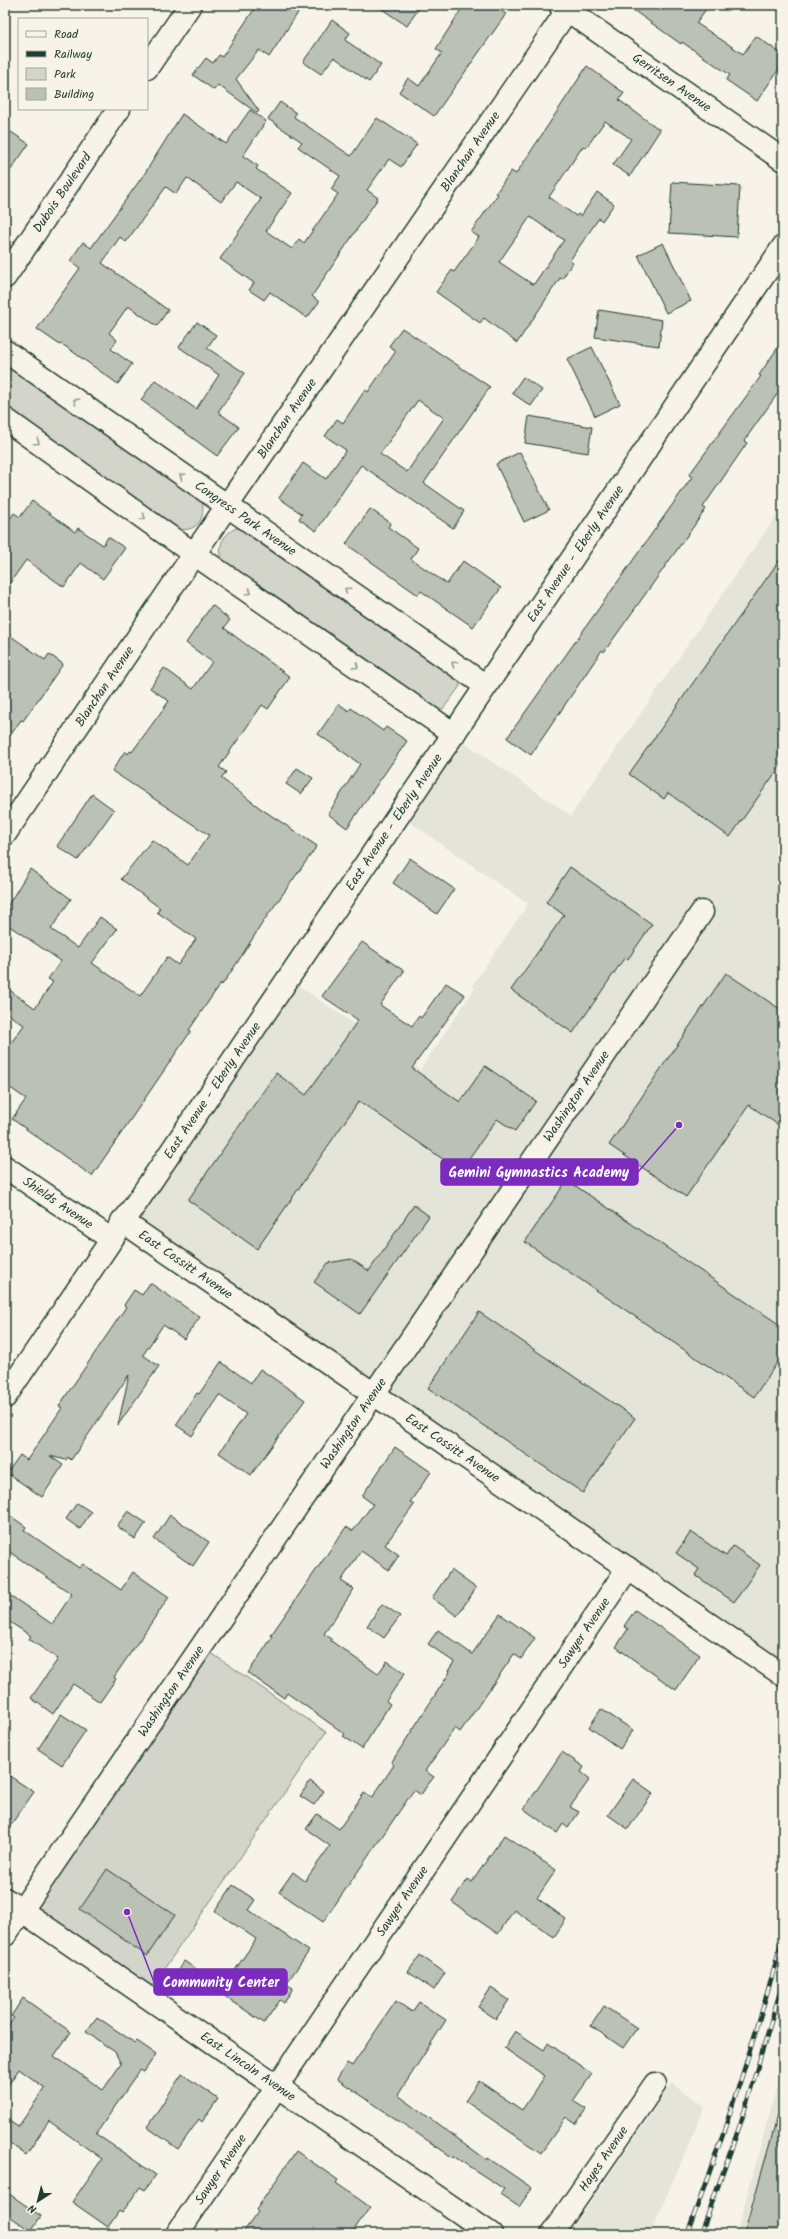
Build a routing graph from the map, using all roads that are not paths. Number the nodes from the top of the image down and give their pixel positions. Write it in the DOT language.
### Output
graph roads {
  1 [pos="190,5"];
  2 [pos="566,7"];
  3 [pos="148,67"];
  4 [pos="118,110"];
  5 [pos="783,160"];
  6 [pos="780,259"];
  7 [pos="5,277"];
  8 [pos="5,351"];
  9 [pos="5,419"];
  10 [pos="227,507"];
  11 [pos="194,554"];
  12 [pos="486,686"];
  13 [pos="454,734"];
  14 [pos="5,834"];
  15 [pos="702,912"];
  16 [pos="5,1167"];
  17 [pos="122,1221"];
  18 [pos="111,1239"];
  19 [pos="374,1393"];
  20 [pos="5,1397"];
  21 [pos="628,1568"];
  22 [pos="783,1675"];
  23 [pos="13,1905"];
  24 [pos="5,1936"];
  25 [pos="655,2084"];
  26 [pos="276,2086"];
  27 [pos="177,2234"];
  28 [pos="491,2234"];
  29 [pos="552,2234"];
  1 -- 3 [label="street"];
  2 -- 5 [label="street, Gerritsen Avenue"];
  2 -- 10 [label="street, Blanchan Avenue"];
  4 -- 7 [label="street, Dubois Boulevard"];
  6 -- 12 [label="street, East Avenue - Eberly Avenue"];
  10 -- 8 [label="street, Congress Park Avenue, one-way"];
  9 -- 11 [label="street, one-way"];
  10 -- 11 [label="street, Blanchan Avenue"];
  12 -- 10 [label="street, Congress Park Avenue, one-way"];
  11 -- 13 [label="street, one-way"];
  11 -- 14 [label="street, Blanchan Avenue"];
  12 -- 13 [label="street, East Avenue - Eberly Avenue"];
  13 -- 17 [label="street, East Avenue - Eberly Avenue"];
  15 -- 19 [label="street, Washington Avenue"];
  16 -- 18 [label="street, Shields Avenue"];
  17 -- 18 [label="street, East Avenue - Eberly Avenue"];
  17 -- 19 [label="street, East Cossitt Avenue"];
  18 -- 20 [label="street, East Avenue - Eberly Avenue"];
  19 -- 21 [label="street, East Cossitt Avenue"];
  19 -- 23 [label="street, Washington Avenue"];
  21 -- 22 [label="street, East Cossitt Avenue"];
  21 -- 26 [label="street, Sawyer Avenue"];
  23 -- 24 [label="street, Washington Avenue"];
  23 -- 26 [label="street, East Lincoln Avenue"];
  25 -- 29 [label="street, Hayes Avenue"];
  26 -- 27 [label="street, Sawyer Avenue"];
  26 -- 28 [label="street, East Lincoln Avenue"];
}
